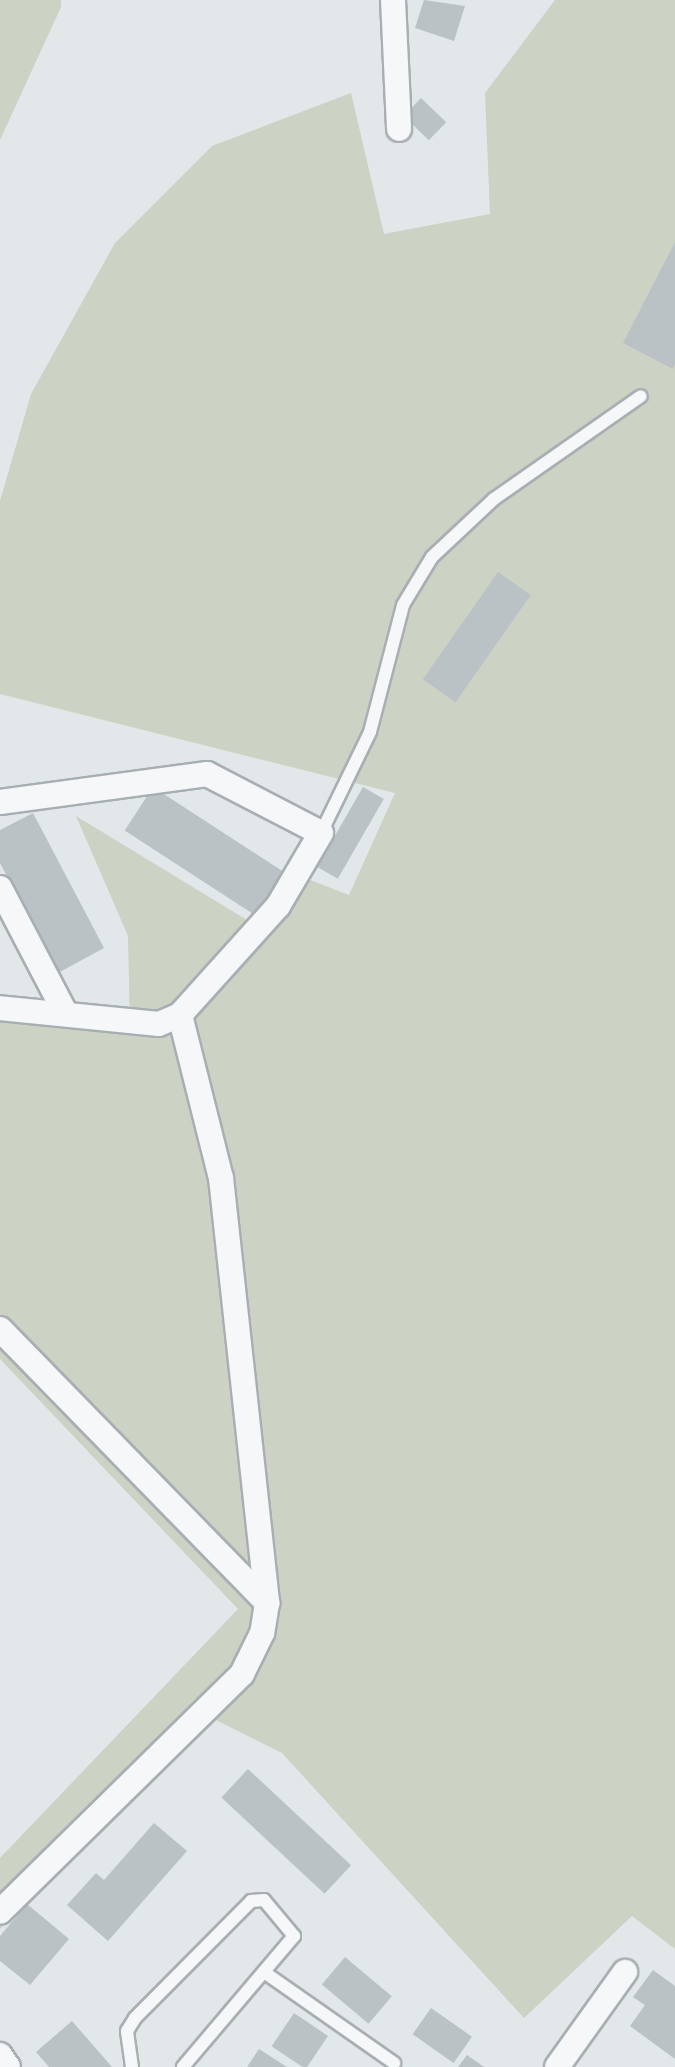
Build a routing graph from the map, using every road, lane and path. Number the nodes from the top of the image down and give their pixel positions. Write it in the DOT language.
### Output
graph roads {
  1 [pos="393,0"];
  2 [pos="399,129"];
  3 [pos="641,396"];
  4 [pos="0,802"];
  5 [pos="321,833"];
  6 [pos="0,888"];
  7 [pos="0,1008"];
  8 [pos="66,1014"];
  9 [pos="180,1015"];
  10 [pos="0,1329"];
  11 [pos="267,1603"];
  12 [pos="0,1912"];
  13 [pos="264,1972"];
  14 [pos="625,1972"];
  15 [pos="0,2055"];
  16 [pos="394,2063"];
  17 [pos="8,2067"];
  18 [pos="132,2067"];
  19 [pos="183,2067"];
  20 [pos="557,2067"];
  1 -- 2 [label="street"];
  3 -- 5 [label="lane"];
  4 -- 5 [label="street"];
  5 -- 9 [label="street"];
  6 -- 8 [label="street"];
  7 -- 8 [label="street"];
  8 -- 9 [label="street"];
  9 -- 11 [label="street"];
  10 -- 11 [label="street"];
  11 -- 12 [label="street"];
  13 -- 16 [label="lane"];
  13 -- 18 [label="lane"];
  13 -- 19 [label="lane"];
  14 -- 20 [label="street"];
  15 -- 17 [label="street"];
}
